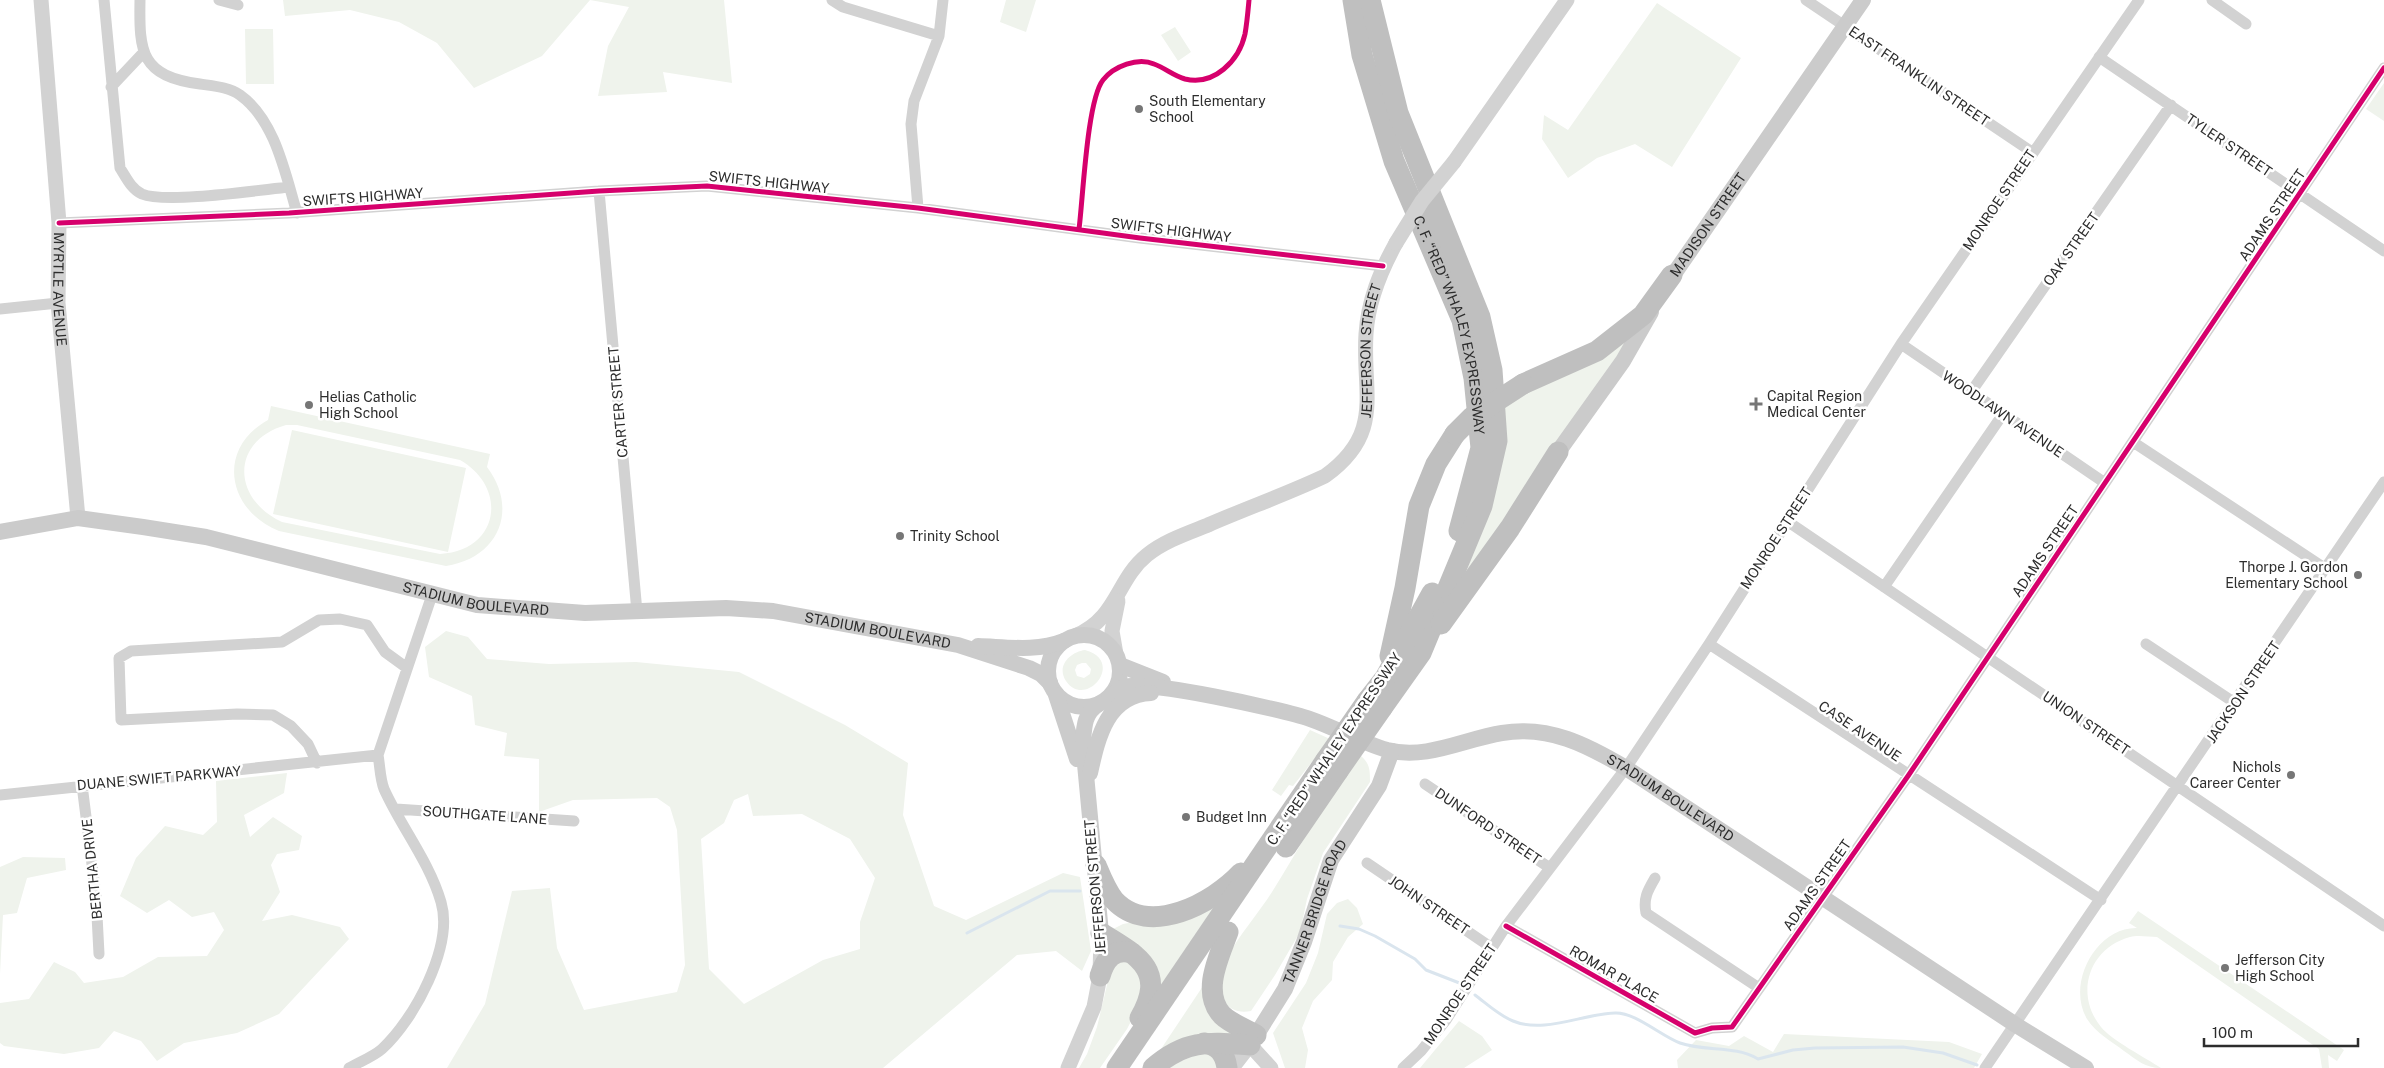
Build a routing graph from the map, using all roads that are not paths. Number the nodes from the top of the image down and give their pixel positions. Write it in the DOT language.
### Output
graph roads {
  1 [pos="41,0"];
  2 [pos="104,0"];
  3 [pos="140,0"];
  4 [pos="219,0"];
  5 [pos="832,0"];
  6 [pos="943,0"];
  7 [pos="1353,0"];
  8 [pos="1370,0"];
  9 [pos="1567,0"];
  10 [pos="1806,0"];
  11 [pos="1863,0"];
  12 [pos="2139,0"];
  13 [pos="2212,0"];
  14 [pos="238,6"];
  15 [pos="2246,24"];
  16 [pos="1846,26"];
  17 [pos="939,36"];
  18 [pos="143,53"];
  19 [pos="2099,57"];
  20 [pos="2384,68"];
  21 [pos="111,87"];
  22 [pos="2171,105"];
  23 [pos="2032,152"];
  24 [pos="289,187"];
  25 [pos="599,191"];
  26 [pos="2300,193"];
  27 [pos="918,208"];
  28 [pos="297,213"];
  29 [pos="59,223"];
  30 [pos="2384,251"];
  31 [pos="1383,266"];
  32 [pos="1672,276"];
  33 [pos="58,303"];
  34 [pos="0,309"];
  35 [pos="1901,344"];
  36 [pos="1971,392"];
  37 [pos="2003,414"];
  38 [pos="2133,442"];
  39 [pos="1558,452"];
  40 [pos="2384,482"];
  41 [pos="2105,483"];
  42 [pos="78,518"];
  43 [pos="1787,521"];
  44 [pos="0,532"];
  45 [pos="2326,569"];
  46 [pos="1884,587"];
  47 [pos="1121,590"];
  48 [pos="432,595"];
  49 [pos="637,612"];
  50 [pos="1069,639"];
  51 [pos="1709,644"];
  52 [pos="2146,644"];
  53 [pos="958,645"];
  54 [pos="1421,653"];
  55 [pos="1988,657"];
  56 [pos="1118,659"];
  57 [pos="407,668"];
  58 [pos="1385,678"];
  59 [pos="1053,689"];
  60 [pos="1182,692"];
  61 [pos="1202,695"];
  62 [pos="1104,701"];
  63 [pos="2235,703"];
  64 [pos="1375,704"];
  65 [pos="1392,751"];
  66 [pos="378,756"];
  67 [pos="317,763"];
  68 [pos="1332,766"];
  69 [pos="1626,768"];
  70 [pos="1908,776"];
  71 [pos="1425,784"];
  72 [pos="82,785"];
  73 [pos="2179,786"];
  74 [pos="1087,790"];
  75 [pos="0,795"];
  76 [pos="396,809"];
  77 [pos="574,821"];
  78 [pos="1275,837"];
  79 [pos="1367,863"];
  80 [pos="1096,866"];
  81 [pos="1550,868"];
  82 [pos="1655,878"];
  83 [pos="1822,896"];
  84 [pos="2101,900"];
  85 [pos="1146,917"];
  86 [pos="1506,926"];
  87 [pos="2384,926"];
  88 [pos="1101,931"];
  89 [pos="1228,932"];
  90 [pos="1492,948"];
  91 [pos="1132,953"];
  92 [pos="99,954"];
  93 [pos="1100,976"];
  94 [pos="1759,988"];
  95 [pos="2016,1025"];
  96 [pos="1712,1028"];
  97 [pos="1253,1040"];
  98 [pos="1201,1043"];
  99 [pos="349,1068"];
  100 [pos="1068,1068"];
  101 [pos="1115,1068"];
  102 [pos="1135,1068"];
  103 [pos="1153,1068"];
  104 [pos="1227,1068"];
  105 [pos="1232,1068"];
  106 [pos="1271,1068"];
  107 [pos="1403,1068"];
  108 [pos="1985,1068"];
  109 [pos="2086,1068"];
  1 -- 29 [label="street, MYRTLE AVENUE"];
  2 -- 21 [label="street"];
  3 -- 18 [label="street"];
  4 -- 14 [label="street"];
  5 -- 17 [label="street"];
  6 -- 17 [label="street"];
  7 -- 58 [label="highway, C. F. “RED” WHALEY EXPRESSWAY"];
  8 -- 54 [label="highway, C. F. “RED” WHALEY EXPRESSWAY"];
  9 -- 31 [label="street, JEFFERSON STREET, bridge"];
  10 -- 16 [label="street, EAST FRANKLIN STREET"];
  11 -- 16 [label="main road, MADISON STREET"];
  12 -- 19 [label="street, MONROE STREET"];
  13 -- 15 [label="street"];
  16 -- 23 [label="street, EAST FRANKLIN STREET"];
  16 -- 32 [label="main road, MADISON STREET"];
  17 -- 27 [label="street"];
  18 -- 21 [label="street"];
  18 -- 24 [label="street"];
  19 -- 22 [label="street, TYLER STREET"];
  19 -- 23 [label="street, MONROE STREET"];
  20 -- 26 [label="street, ADAMS STREET"];
  21 -- 24 [label="street"];
  22 -- 26 [label="street, TYLER STREET"];
  22 -- 36 [label="street, OAK STREET"];
  23 -- 35 [label="street, MONROE STREET"];
  24 -- 28 [label="street"];
  25 -- 27 [label="street, SWIFTS HIGHWAY"];
  25 -- 28 [label="street, SWIFTS HIGHWAY"];
  25 -- 49 [label="street, CARTER STREET"];
  26 -- 30 [label="street, TYLER STREET"];
  26 -- 38 [label="street, ADAMS STREET"];
  27 -- 31 [label="street, SWIFTS HIGHWAY"];
  28 -- 29 [label="street, SWIFTS HIGHWAY"];
  29 -- 33 [label="street, MYRTLE AVENUE"];
  31 -- 47 [label="street, JEFFERSON STREET"];
  32 -- 39 [label="main road, MADISON STREET"];
  32 -- 58 [label="highway, bridge"];
  33 -- 34 [label="street"];
  33 -- 42 [label="street, MYRTLE AVENUE"];
  35 -- 36 [label="street, WOODLAWN AVENUE"];
  35 -- 43 [label="street, MONROE STREET"];
  36 -- 37 [label="street, WOODLAWN AVENUE"];
  37 -- 41 [label="street, WOODLAWN AVENUE"];
  37 -- 46 [label="street"];
  38 -- 41 [label="street, ADAMS STREET"];
  38 -- 45 [label="street"];
  39 -- 54 [label="highway"];
  40 -- 45 [label="street, JACKSON STREET"];
  41 -- 55 [label="street, ADAMS STREET"];
  42 -- 44 [label="main road, STADIUM BOULEVARD"];
  42 -- 48 [label="main road, STADIUM BOULEVARD"];
  43 -- 46 [label="street, UNION STREET"];
  43 -- 51 [label="street, MONROE STREET"];
  45 -- 63 [label="street, JACKSON STREET"];
  46 -- 55 [label="street, UNION STREET"];
  47 -- 50 [label="street, JEFFERSON STREET"];
  47 -- 56 [label="street"];
  48 -- 49 [label="main road, STADIUM BOULEVARD"];
  48 -- 57 [label="street"];
  49 -- 53 [label="main road, STADIUM BOULEVARD"];
  50 -- 53 [label="main road"];
  50 -- 56 [label="main road"];
  50 -- 59 [label="main road"];
  51 -- 69 [label="street, MONROE STREET"];
  51 -- 70 [label="street, CASE AVENUE"];
  52 -- 63 [label="street"];
  53 -- 59 [label="main road"];
  54 -- 64 [label="highway, C. F. “RED” WHALEY EXPRESSWAY"];
  55 -- 70 [label="street, ADAMS STREET"];
  55 -- 73 [label="street, UNION STREET"];
  56 -- 61 [label="main road"];
  56 -- 62 [label="main road"];
  57 -- 66 [label="street"];
  57 -- 67 [label="street"];
  58 -- 64 [label="highway, C. F. “RED” WHALEY EXPRESSWAY"];
  59 -- 62 [label="main road"];
  59 -- 74 [label="main road"];
  60 -- 61 [label="main road"];
  60 -- 62 [label="main road"];
  60 -- 74 [label="main road"];
  61 -- 65 [label="main road, STADIUM BOULEVARD"];
  62 -- 74 [label="main road"];
  63 -- 73 [label="street, JACKSON STREET"];
  64 -- 68 [label="highway, C. F. “RED” WHALEY EXPRESSWAY, bridge"];
  65 -- 69 [label="main road, STADIUM BOULEVARD"];
  65 -- 97 [label="main road, TANNER BRIDGE ROAD"];
  66 -- 67 [label="street, DUANE SWIFT PARKWAY"];
  66 -- 76 [label="street"];
  67 -- 72 [label="street, DUANE SWIFT PARKWAY"];
  68 -- 78 [label="highway, C. F. “RED” WHALEY EXPRESSWAY"];
  68 -- 89 [label="highway, C. F. “RED” WHALEY EXPRESSWAY"];
  69 -- 81 [label="street, MONROE STREET"];
  69 -- 83 [label="main road, STADIUM BOULEVARD"];
  70 -- 83 [label="street, ADAMS STREET"];
  70 -- 84 [label="street, CASE AVENUE"];
  71 -- 81 [label="street, DUNFORD STREET"];
  72 -- 75 [label="street, DUANE SWIFT PARKWAY"];
  72 -- 92 [label="street, BERTHA DRIVE"];
  73 -- 84 [label="street, JACKSON STREET"];
  73 -- 87 [label="street, UNION STREET"];
  74 -- 80 [label="main road, JEFFERSON STREET"];
  76 -- 77 [label="street, SOUTHGATE LANE"];
  76 -- 99 [label="street"];
  78 -- 85 [label="highway"];
  78 -- 101 [label="highway, C. F. “RED” WHALEY EXPRESSWAY"];
  79 -- 90 [label="street, JOHN STREET"];
  80 -- 85 [label="highway"];
  80 -- 88 [label="main road, JEFFERSON STREET"];
  81 -- 86 [label="street, MONROE STREET"];
  82 -- 94 [label="street"];
  83 -- 94 [label="street, ADAMS STREET"];
  83 -- 95 [label="main road, STADIUM BOULEVARD"];
  84 -- 95 [label="street, JACKSON STREET"];
  85 -- 88 [label="highway"];
  86 -- 90 [label="street, MONROE STREET"];
  86 -- 96 [label="street, ROMAR PLACE"];
  88 -- 91 [label="highway"];
  88 -- 93 [label="street, JEFFERSON STREET"];
  89 -- 97 [label="highway"];
  89 -- 102 [label="highway, C. F. “RED” WHALEY EXPRESSWAY"];
  90 -- 107 [label="street, MONROE STREET"];
  91 -- 93 [label="highway"];
  91 -- 101 [label="highway"];
  93 -- 100 [label="street, JEFFERSON STREET"];
  94 -- 96 [label="street, ADAMS STREET"];
  95 -- 108 [label="street, JACKSON STREET"];
  95 -- 109 [label="main road, STADIUM BOULEVARD"];
  97 -- 98 [label="highway"];
  97 -- 105 [label="street"];
  97 -- 106 [label="street"];
  98 -- 103 [label="highway"];
  98 -- 104 [label="highway"];
}
